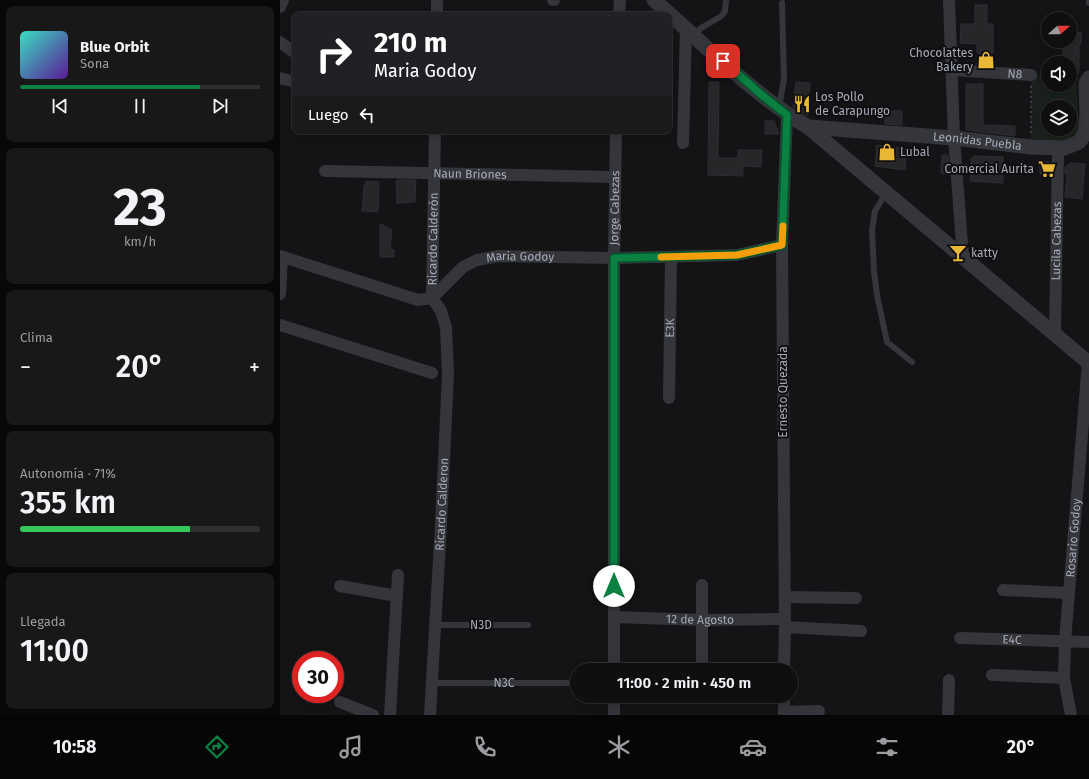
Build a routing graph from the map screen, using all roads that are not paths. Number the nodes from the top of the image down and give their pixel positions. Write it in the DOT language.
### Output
graph roads {
  1 [pos="283,0"];
  2 [pos="437,0"];
  3 [pos="620,0"];
  4 [pos="726,0"];
  5 [pos="949,0"];
  6 [pos="661,3"];
  7 [pos="782,3"];
  8 [pos="280,7"];
  9 [pos="437,12"];
  10 [pos="619,12"];
  11 [pos="670,12"];
  12 [pos="672,14"];
  13 [pos="690,32"];
  14 [pos="280,42"];
  15 [pos="292,51"];
  16 [pos="952,70"];
  17 [pos="1031,75"];
  18 [pos="280,78"];
  19 [pos="1089,78"];
  20 [pos="292,81"];
  21 [pos="783,112"];
  22 [pos="808,127"];
  23 [pos="844,130"];
  24 [pos="435,134"];
  25 [pos="616,134"];
  26 [pos="954,138"];
  27 [pos="683,143"];
  28 [pos="1058,149"];
  29 [pos="838,153"];
  30 [pos="325,171"];
  31 [pos="434,173"];
  32 [pos="614,177"];
  33 [pos="886,193"];
  34 [pos="782,245"];
  35 [pos="281,256"];
  36 [pos="671,257"];
  37 [pos="963,257"];
  38 [pos="614,258"];
  39 [pos="280,294"];
  40 [pos="432,298"];
  41 [pos="280,325"];
  42 [pos="1055,334"];
  43 [pos="912,362"];
  44 [pos="1088,362"];
  45 [pos="432,373"];
  46 [pos="669,398"];
  47 [pos="398,575"];
  48 [pos="702,585"];
  49 [pos="340,586"];
  50 [pos="1003,590"];
  51 [pos="1068,593"];
  52 [pos="397,596"];
  53 [pos="785,597"];
  54 [pos="856,598"];
  55 [pos="614,617"];
  56 [pos="701,620"];
  57 [pos="785,623"];
  58 [pos="435,625"];
  59 [pos="528,625"];
  60 [pos="861,631"];
  61 [pos="960,638"];
  62 [pos="1065,641"];
  63 [pos="1089,642"];
  64 [pos="614,663"];
  65 [pos="702,663"];
  66 [pos="784,663"];
  67 [pos="992,675"];
  68 [pos="1064,678"];
  69 [pos="949,680"];
  70 [pos="432,683"];
  71 [pos="570,683"];
  72 [pos="342,703"];
  73 [pos="614,703"];
  74 [pos="819,712"];
  75 [pos="784,713"];
  76 [pos="372,715"];
  77 [pos="390,715"];
  78 [pos="430,715"];
  79 [pos="614,715"];
  80 [pos="948,715"];
  81 [pos="1071,715"];
  1 -- 8 [label="street"];
  2 -- 9 [label="street"];
  3 -- 10 [label="street"];
  4 -- 13 [label="lane"];
  5 -- 16 [label="street"];
  6 -- 11 [label="street"];
  7 -- 21 [label="lane"];
  12 -- 13 [label="street"];
  13 -- 21 [label="street"];
  13 -- 27 [label="street"];
  14 -- 15 [label="street"];
  16 -- 17 [label="street, N8"];
  16 -- 26 [label="street"];
  18 -- 20 [label="street"];
  19 -- 28 [label="street, Leonidas Puebla"];
  21 -- 22 [label="street"];
  21 -- 34 [label="street, Ernesto Quezada"];
  22 -- 23 [label="street, Leonidas Puebla"];
  22 -- 29 [label="street"];
  23 -- 26 [label="street, Leonidas Puebla"];
  23 -- 29 [label="street"];
  24 -- 31 [label="street, Ricardo Calderón"];
  25 -- 32 [label="street, Jorge Cabezas"];
  26 -- 28 [label="street, Leonidas Puebla"];
  26 -- 37 [label="street"];
  28 -- 42 [label="street, Lucila Cabezas"];
  29 -- 33 [label="street"];
  30 -- 31 [label="street, Naun Briones"];
  31 -- 32 [label="street, Naun Briones"];
  31 -- 40 [label="street, Ricardo Calderón"];
  32 -- 38 [label="street, Jorge Cabezas"];
  33 -- 37 [label="street"];
  33 -- 43 [label="lane"];
  34 -- 36 [label="street, Maria Godoy"];
  34 -- 53 [label="street, Ernesto Quezada"];
  35 -- 39 [label="street"];
  35 -- 40 [label="street"];
  36 -- 38 [label="street, Maria Godoy"];
  36 -- 46 [label="street, E3K"];
  37 -- 42 [label="street"];
  38 -- 40 [label="street, Maria Godoy"];
  38 -- 55 [label="street, Jorge Cabezas"];
  40 -- 58 [label="street, Ricardo Calderon"];
  41 -- 45 [label="street"];
  42 -- 44 [label="street"];
  44 -- 51 [label="street, Rosario Godoy"];
  47 -- 52 [label="street"];
  48 -- 56 [label="street"];
  49 -- 52 [label="street"];
  50 -- 51 [label="street"];
  51 -- 62 [label="street, Rosario Godoy"];
  52 -- 77 [label="street"];
  53 -- 54 [label="street"];
  53 -- 57 [label="street, Ernesto Quezada"];
  55 -- 56 [label="street, 12 de Agosto"];
  55 -- 64 [label="street, Jorge Cabezas"];
  56 -- 57 [label="street, 12 de Agosto"];
  56 -- 65 [label="street"];
  57 -- 60 [label="street"];
  57 -- 66 [label="street, Ernesto Quezada"];
  58 -- 59 [label="lane, N3D"];
  58 -- 70 [label="street, Ricardo Calderon"];
  61 -- 62 [label="street, E4C"];
  62 -- 63 [label="street, E4C"];
  62 -- 68 [label="street, Rosario Godoy"];
  67 -- 68 [label="street"];
  68 -- 81 [label="street, Rosario Godoy"];
  69 -- 80 [label="street"];
  70 -- 71 [label="lane, N3C"];
  70 -- 78 [label="street, Ricardo Calderon"];
  72 -- 76 [label="street"];
  73 -- 79 [label="street"];
  74 -- 75 [label="street"];
}
